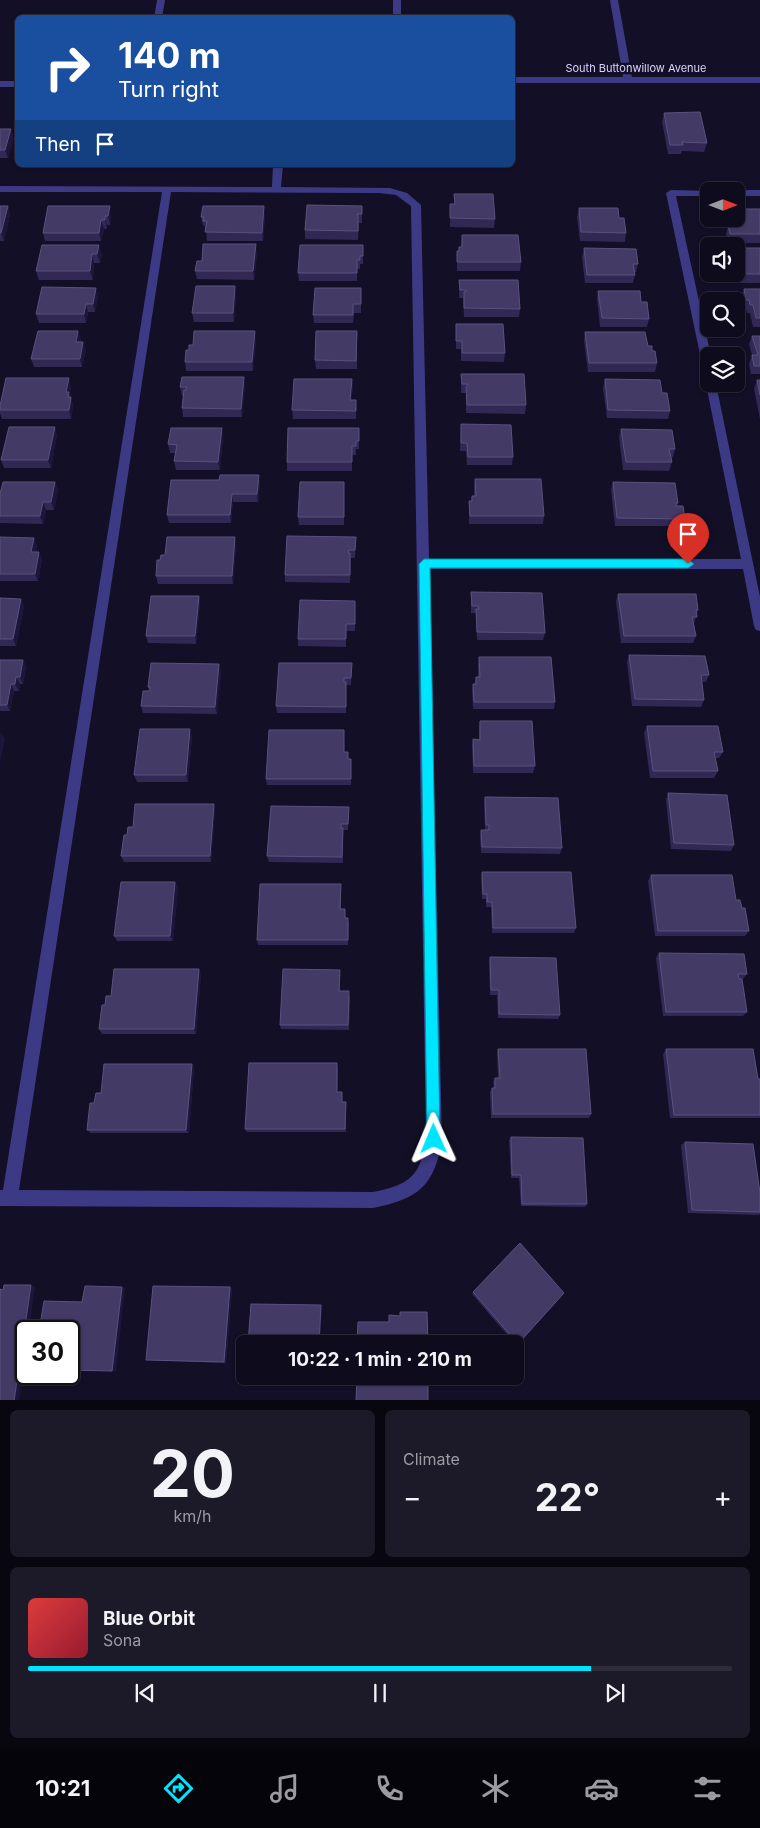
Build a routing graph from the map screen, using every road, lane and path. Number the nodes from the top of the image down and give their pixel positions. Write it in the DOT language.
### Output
graph roads {
  1 [pos="161,0"];
  2 [pos="396,0"];
  3 [pos="614,0"];
  4 [pos="158,15"];
  5 [pos="397,15"];
  6 [pos="628,79"];
  7 [pos="515,80"];
  8 [pos="760,80"];
  9 [pos="0,84"];
  10 [pos="15,84"];
  11 [pos="278,167"];
  12 [pos="0,189"];
  13 [pos="167,189"];
  14 [pos="276,189"];
  15 [pos="760,192"];
  16 [pos="700,193"];
  17 [pos="745,193"];
  18 [pos="703,347"];
  19 [pos="713,392"];
  20 [pos="424,564"];
  21 [pos="748,564"];
  22 [pos="760,626"];
  23 [pos="5,1198"];
  1 -- 4 [label="street"];
  2 -- 5 [label="street"];
  3 -- 6 [label="street"];
  6 -- 7 [label="street, South Buttonwillow Avenue"];
  6 -- 8 [label="street, South Buttonwillow Avenue"];
  9 -- 10 [label="street"];
  11 -- 14 [label="street"];
  12 -- 13 [label="street"];
  13 -- 14 [label="street"];
  13 -- 23 [label="street"];
  14 -- 20 [label="street"];
  15 -- 17 [label="street"];
  16 -- 18 [label="street"];
  19 -- 21 [label="street"];
  20 -- 21 [label="street"];
  20 -- 23 [label="street"];
  21 -- 22 [label="street"];
}
